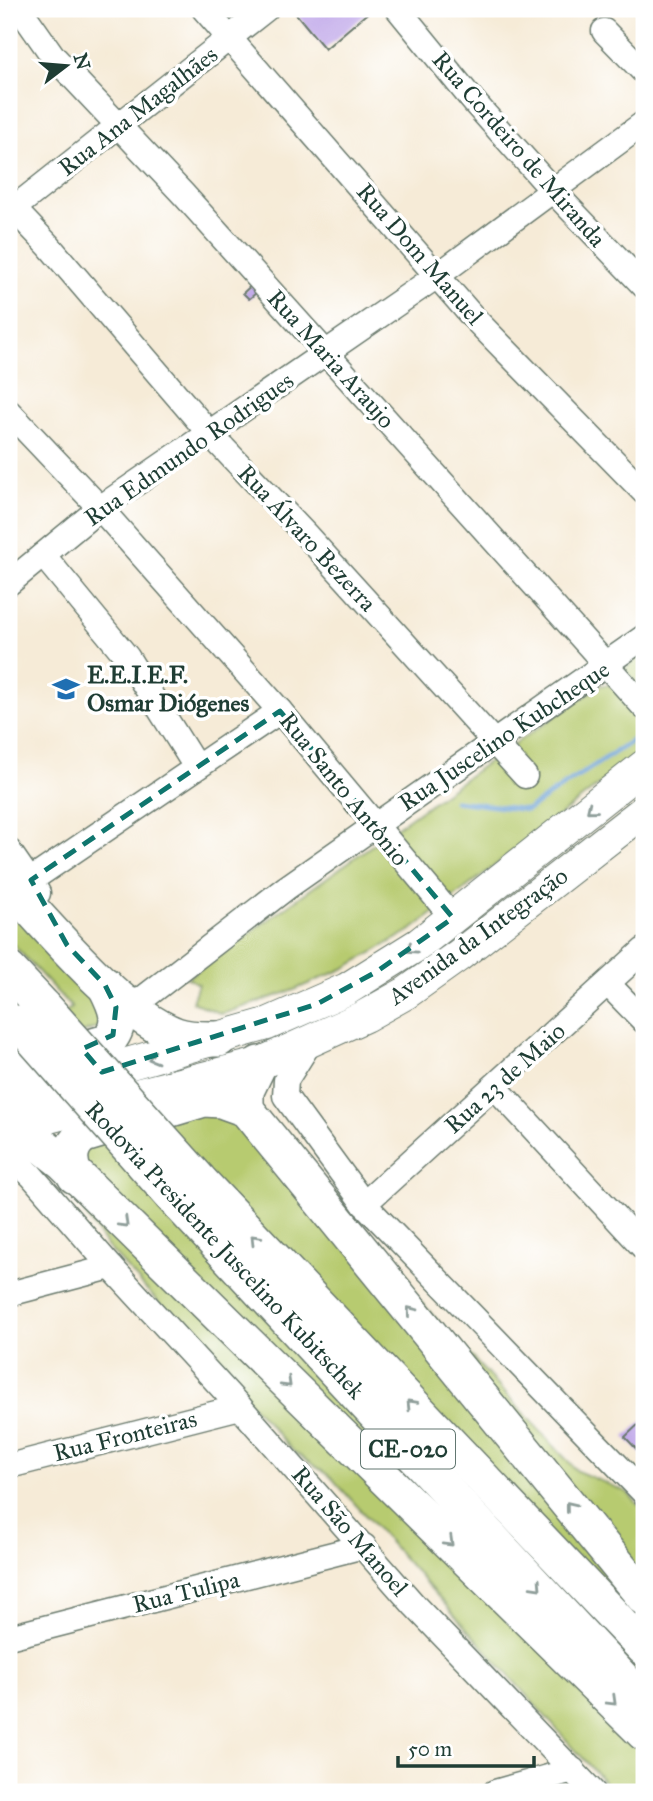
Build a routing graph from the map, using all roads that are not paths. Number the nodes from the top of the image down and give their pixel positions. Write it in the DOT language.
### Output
graph roads {
  1 [pos="20,9"];
  2 [pos="204,9"];
  3 [pos="266,9"];
  4 [pos="398,9"];
  5 [pos="604,31"];
  6 [pos="232,37"];
  7 [pos="644,72"];
  8 [pos="644,123"];
  9 [pos="119,126"];
  10 [pos="554,192"];
  11 [pos="10,208"];
  12 [pos="437,276"];
  13 [pos="644,286"];
  14 [pos="327,353"];
  15 [pos="9,412"];
  16 [pos="210,434"];
  17 [pos="644,492"];
  18 [pos="100,508"];
  19 [pos="43,555"];
  20 [pos="9,583"];
  21 [pos="644,637"];
  22 [pos="607,666"];
  23 [pos="644,707"];
  24 [pos="280,711"];
  25 [pos="495,742"];
  26 [pos="644,766"];
  27 [pos="196,767"];
  28 [pos="525,776"];
  29 [pos="644,811"];
  30 [pos="374,825"];
  31 [pos="9,851"];
  32 [pos="20,882"];
  33 [pos="453,918"];
  34 [pos="644,950"];
  35 [pos="9,970"];
  36 [pos="608,984"];
  37 [pos="115,994"];
  38 [pos="24,1014"];
  39 [pos="644,1021"];
  40 [pos="219,1039"];
  41 [pos="310,1042"];
  42 [pos="259,1064"];
  43 [pos="9,1071"];
  44 [pos="495,1087"];
  45 [pos="9,1098"];
  46 [pos="246,1109"];
  47 [pos="9,1129"];
  48 [pos="9,1155"];
  49 [pos="75,1176"];
  50 [pos="186,1188"];
  51 [pos="364,1205"];
  52 [pos="644,1248"];
  53 [pos="111,1267"];
  54 [pos="9,1294"];
  55 [pos="240,1407"];
  56 [pos="9,1466"];
  57 [pos="644,1493"];
  58 [pos="364,1546"];
  59 [pos="644,1597"];
  60 [pos="9,1637"];
  61 [pos="644,1648"];
  62 [pos="644,1702"];
  63 [pos="644,1733"];
  64 [pos="573,1770"];
  65 [pos="495,1792"];
  66 [pos="593,1792"];
  1 -- 9 [label="street, Rua Maria Araujo"];
  2 -- 6 [label="street, Rua Dom Manuel"];
  3 -- 6 [label="street, Rua Ana Magalhães"];
  4 -- 10 [label="street, Rua Cordeiro de Miranda"];
  5 -- 7 [label="street"];
  6 -- 9 [label="street, Rua Ana Magalhães"];
  6 -- 12 [label="street, Rua Dom Manuel"];
  8 -- 10 [label="street, Rua Edmundo Rodrigues"];
  9 -- 11 [label="street, Rua Ana Magalhães"];
  9 -- 14 [label="street, Rua Maria Araujo"];
  10 -- 12 [label="street, Rua Edmundo Rodrigues"];
  10 -- 13 [label="street, Rua Cordeiro de Miranda"];
  11 -- 16 [label="street, Rua Álvaro Bezerra"];
  12 -- 14 [label="street, Rua Edmundo Rodrigues"];
  12 -- 17 [label="street, Rua Dom Manuel"];
  14 -- 16 [label="street, Rua Edmundo Rodrigues"];
  14 -- 22 [label="street, Rua Maria Araujo"];
  15 -- 18 [label="street, Rua Santo Antônio"];
  16 -- 18 [label="street, Rua Edmundo Rodrigues"];
  16 -- 25 [label="street, Rua Álvaro Bezerra"];
  18 -- 19 [label="street, Rua Edmundo Rodrigues"];
  18 -- 24 [label="street, Rua Santo Antônio"];
  19 -- 20 [label="street, Rua Edmundo Rodrigues"];
  19 -- 27 [label="street"];
  21 -- 22 [label="street, Rua Juscelino Kubcheque"];
  22 -- 23 [label="street, Rua Maria Araujo"];
  22 -- 25 [label="street, Rua Juscelino Kubcheque"];
  24 -- 27 [label="street"];
  24 -- 30 [label="street, Rua Santo Antônio"];
  25 -- 28 [label="street, Rua Álvaro Bezerra"];
  25 -- 30 [label="street, Rua Juscelino Kubcheque"];
  26 -- 33 [label="main road, Avenida da Integração, one-way"];
  27 -- 32 [label="street"];
  29 -- 41 [label="main road, Avenida da Integração"];
  30 -- 33 [label="street, Rua Santo Antônio"];
  30 -- 37 [label="street, Rua Juscelino Kubcheque"];
  31 -- 32 [label="street"];
  32 -- 37 [label="highway"];
  33 -- 40 [label="main road, Avenida da Integração, one-way"];
  34 -- 36 [label="street, Rua 23 de Maio"];
  35 -- 38 [label="highway, Rodovia Presidente Juscelino Kubitschek / CE-020"];
  36 -- 39 [label="street"];
  36 -- 44 [label="street, Rua 23 de Maio"];
  37 -- 40 [label="highway"];
  37 -- 43 [label="highway"];
  38 -- 50 [label="highway, Rodovia Presidente Juscelino Kubitschek / CE-020, bridge"];
  40 -- 45 [label="main road, Avenida da Integração, one-way"];
  41 -- 42 [label="main road, Avenida da Integração"];
  41 -- 51 [label="street"];
  42 -- 46 [label="highway"];
  42 -- 47 [label="main road, Avenida da Integração"];
  44 -- 51 [label="street, Rua 23 de Maio"];
  44 -- 52 [label="street"];
  46 -- 49 [label="highway"];
  59 -- 46 [label="highway, one-way"];
  47 -- 49 [label="highway"];
  48 -- 53 [label="street, Rua São Manoel"];
  49 -- 63 [label="highway, one-way"];
  61 -- 50 [label="highway, Rodovia Presidente Juscelino Kubitschek / CE-020, one-way"];
  50 -- 62 [label="highway, Rodovia Presidente Juscelino Kubitschek / CE-020, one-way"];
  51 -- 57 [label="street"];
  53 -- 54 [label="street"];
  53 -- 55 [label="street, Rua São Manoel"];
  55 -- 56 [label="street, Rua Fronteiras"];
  55 -- 58 [label="street, Rua São Manoel"];
  58 -- 60 [label="street, Rua Tulipa"];
  58 -- 64 [label="street, Rua São Manoel"];
  64 -- 65 [label="street"];
  64 -- 66 [label="street, Rua São Manoel"];
}
